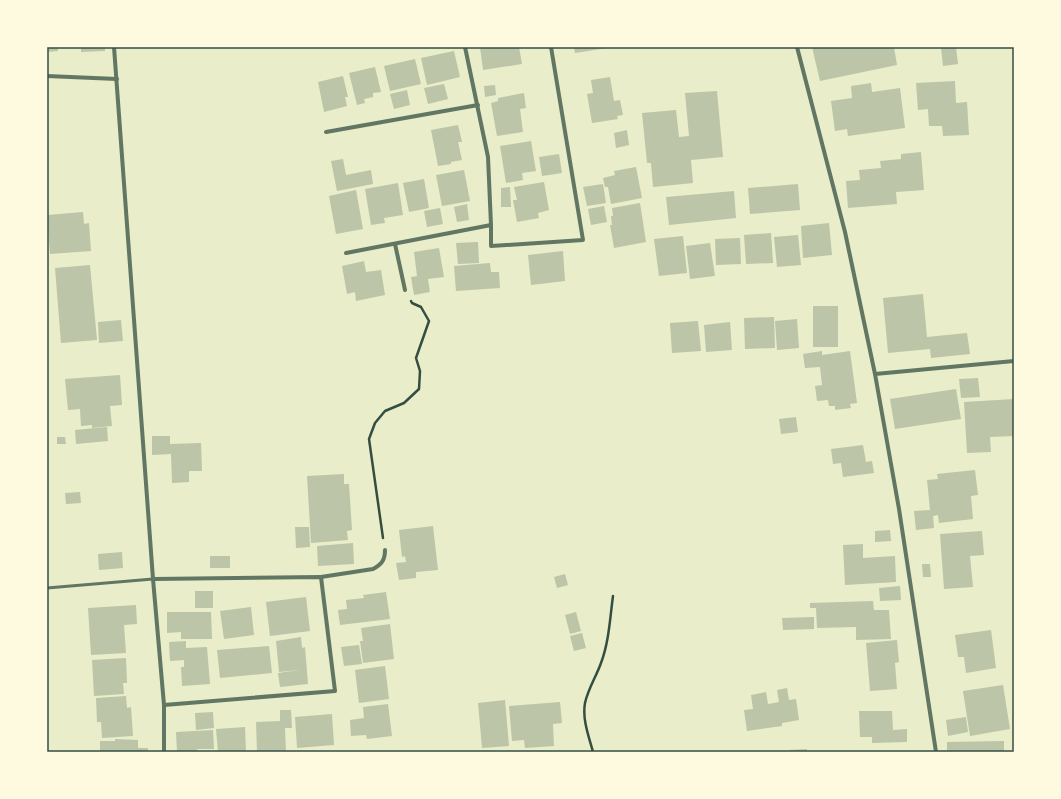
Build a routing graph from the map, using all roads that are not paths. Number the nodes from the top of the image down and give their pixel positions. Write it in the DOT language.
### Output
graph roads {
  1 [pos="114,47"];
  2 [pos="465,47"];
  3 [pos="551,47"];
  4 [pos="797,47"];
  5 [pos="47,76"];
  6 [pos="117,80"];
  7 [pos="478,105"];
  8 [pos="326,132"];
  9 [pos="491,225"];
  10 [pos="395,244"];
  11 [pos="346,253"];
  12 [pos="405,290"];
  13 [pos="1014,361"];
  14 [pos="875,374"];
  15 [pos="385,550"];
  16 [pos="321,577"];
  17 [pos="153,579"];
  18 [pos="47,588"];
  19 [pos="164,705"];
  20 [pos="164,752"];
  21 [pos="936,752"];
  1 -- 6 [label="street"];
  2 -- 7 [label="street"];
  3 -- 9 [label="street"];
  4 -- 14 [label="street"];
  5 -- 6 [label="street"];
  6 -- 17 [label="street"];
  7 -- 8 [label="street"];
  7 -- 9 [label="street"];
  9 -- 10 [label="street"];
  10 -- 11 [label="street"];
  10 -- 12 [label="street"];
  13 -- 14 [label="street"];
  14 -- 21 [label="street"];
  15 -- 16 [label="street"];
  16 -- 17 [label="street"];
  16 -- 19 [label="street"];
  17 -- 18 [label="lane"];
  17 -- 19 [label="street"];
  19 -- 20 [label="street"];
}
